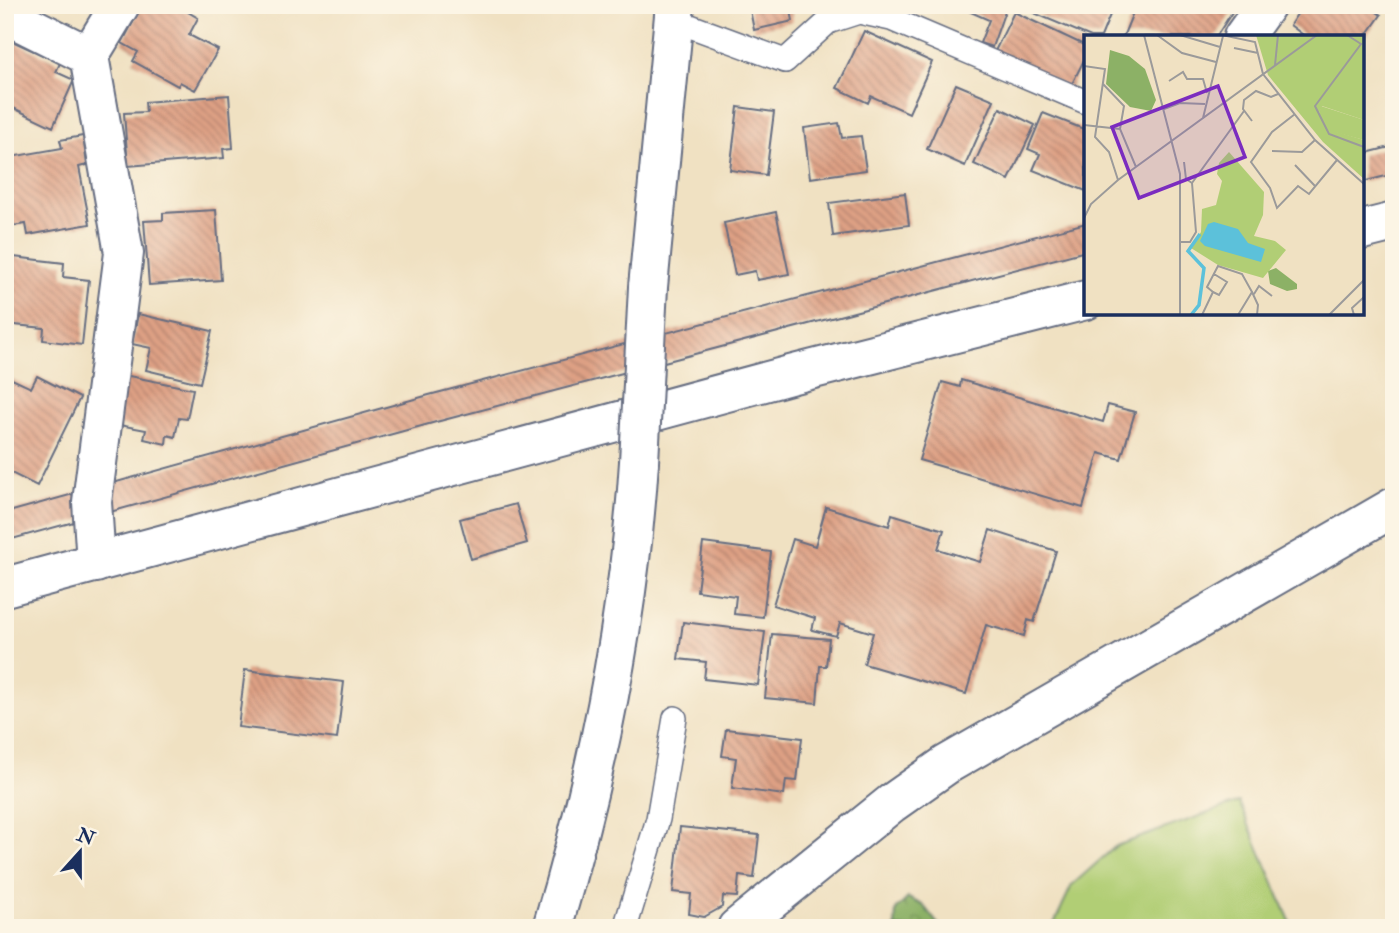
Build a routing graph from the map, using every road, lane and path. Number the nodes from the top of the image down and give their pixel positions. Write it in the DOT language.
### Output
graph roads {
  1 [pos="120,5"];
  2 [pos="674,13"];
  3 [pos="5,14"];
  4 [pos="89,56"];
  5 [pos="1084,101"];
  6 [pos="1394,222"];
  7 [pos="1364,230"];
  8 [pos="1084,301"];
  9 [pos="1394,507"];
  10 [pos="96,563"];
  11 [pos="5,587"];
  12 [pos="676,718"];
  13 [pos="552,928"];
  14 [pos="629,928"];
  15 [pos="737,928"];
  1 -- 4 [label="street"];
  2 -- 5 [label="lane"];
  2 -- 13 [label="street, bridge"];
  3 -- 4 [label="street"];
  4 -- 10 [label="street"];
  6 -- 7 [label="street"];
  8 -- 10 [label="street"];
  9 -- 15 [label="street"];
  10 -- 11 [label="street"];
  12 -- 14 [label="lane"];
}
